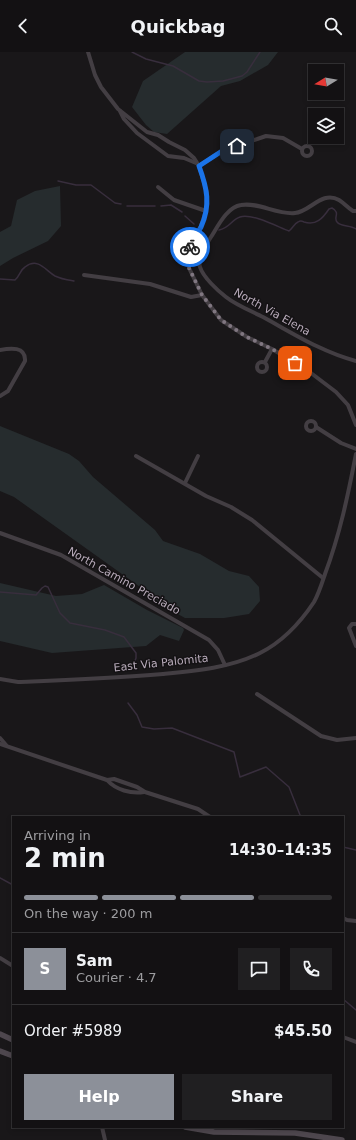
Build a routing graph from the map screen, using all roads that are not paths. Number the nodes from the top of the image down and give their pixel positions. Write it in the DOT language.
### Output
graph roads {
  1 [pos="88,52"];
  2 [pos="118,109"];
  3 [pos="302,149"];
  4 [pos="197,164"];
  5 [pos="158,187"];
  6 [pos="206,211"];
  7 [pos="356,211"];
  8 [pos="84,275"];
  9 [pos="202,295"];
  10 [pos="272,349"];
  11 [pos="0,350"];
  12 [pos="356,361"];
  13 [pos="265,362"];
  14 [pos="1,397"];
  15 [pos="356,425"];
  16 [pos="316,427"];
  17 [pos="356,448"];
  18 [pos="356,454"];
  19 [pos="136,456"];
  20 [pos="198,456"];
  21 [pos="185,483"];
  22 [pos="0,533"];
  23 [pos="323,578"];
  24 [pos="356,624"];
  25 [pos="356,646"];
  26 [pos="225,665"];
  27 [pos="0,679"];
  28 [pos="257,694"];
  29 [pos="0,738"];
  30 [pos="356,738"];
  31 [pos="0,744"];
  32 [pos="6,745"];
  33 [pos="208,816"];
  34 [pos="344,918"];
  35 [pos="356,921"];
  36 [pos="0,958"];
  37 [pos="12,965"];
  38 [pos="0,1034"];
  39 [pos="344,1037"];
  40 [pos="12,1040"];
  41 [pos="356,1042"];
  42 [pos="0,1050"];
  43 [pos="12,1056"];
  44 [pos="102,1128"];
  45 [pos="191,1128"];
  46 [pos="213,1128"];
  47 [pos="220,1131"];
  48 [pos="105,1140"];
  49 [pos="342,1140"];
  1 -- 2 [label="street"];
  2 -- 4 [label="street"];
  2 -- 4 [label="street"];
  3 -- 4 [label="street"];
  4 -- 6 [label="street"];
  5 -- 6 [label="street"];
  6 -- 9 [label="street"];
  7 -- 12 [label="street, North Via Elena"];
  8 -- 9 [label="street"];
  9 -- 10 [label="street"];
  10 -- 13 [label="street"];
  10 -- 15 [label="street"];
  11 -- 14 [label="street"];
  16 -- 17 [label="street"];
  18 -- 23 [label="street, East Via Palomita"];
  19 -- 21 [label="street"];
  20 -- 21 [label="street"];
  21 -- 23 [label="street"];
  22 -- 26 [label="street, North Camino Preciado"];
  23 -- 26 [label="street, East Via Palomita"];
  24 -- 25 [label="street"];
  26 -- 27 [label="street, East Via Palomita"];
  28 -- 30 [label="street"];
  29 -- 32 [label="street"];
  31 -- 32 [label="street"];
  32 -- 33 [label="street"];
  34 -- 35 [label="street"];
  36 -- 37 [label="street"];
  38 -- 40 [label="main road"];
  39 -- 41 [label="street"];
  42 -- 43 [label="main road"];
  44 -- 48 [label="street"];
  45 -- 47 [label="main road"];
  46 -- 47 [label="main road"];
  47 -- 49 [label="main road"];
}
